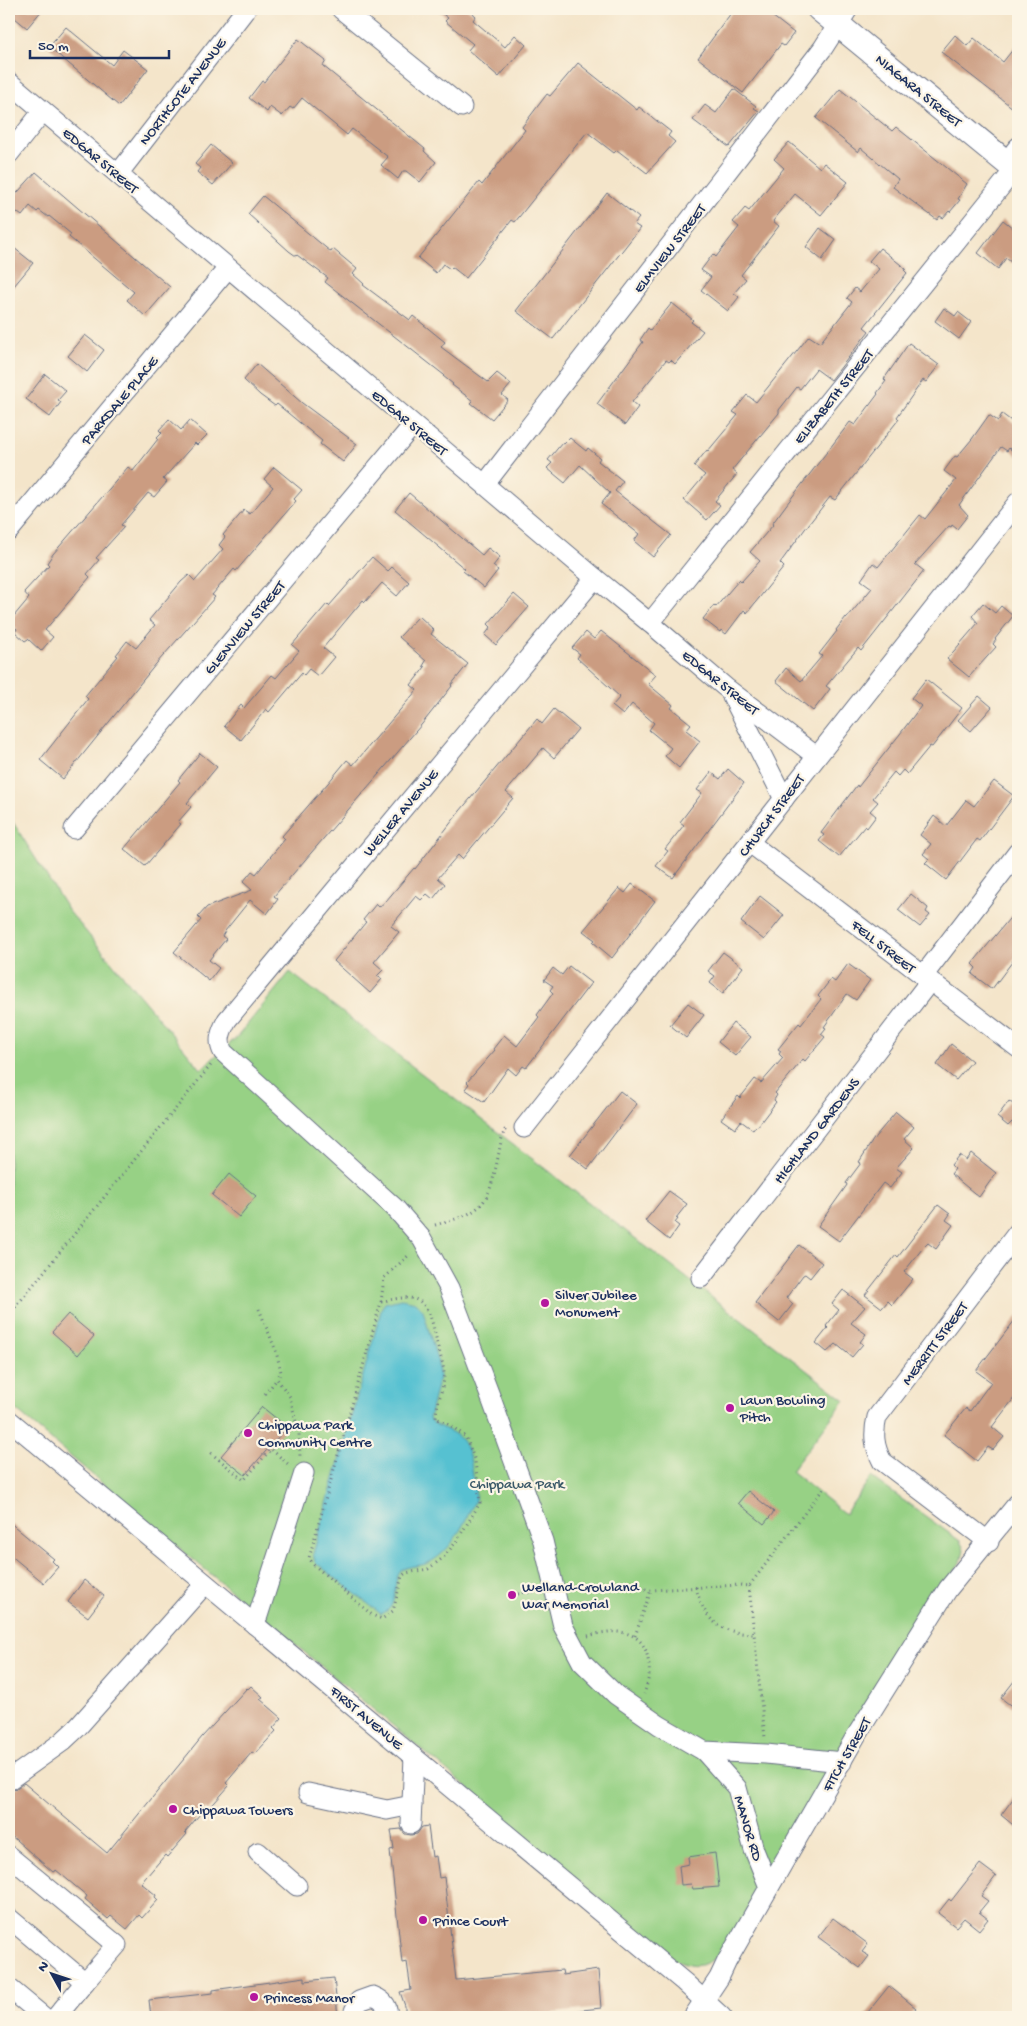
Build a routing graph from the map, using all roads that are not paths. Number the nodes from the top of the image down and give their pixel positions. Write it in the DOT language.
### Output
graph roads {
  1 [pos="246,9"];
  2 [pos="341,9"];
  3 [pos="819,9"];
  4 [pos="843,16"];
  5 [pos="9,82"];
  6 [pos="462,107"];
  7 [pos="44,111"];
  8 [pos="9,154"];
  9 [pos="1014,162"];
  10 [pos="118,174"];
  11 [pos="228,268"];
  12 [pos="413,425"];
  13 [pos="485,484"];
  14 [pos="1015,512"];
  15 [pos="9,531"];
  16 [pos="594,578"];
  17 [pos="650,623"];
  18 [pos="725,687"];
  19 [pos="816,756"];
  20 [pos="784,799"];
  21 [pos="74,829"];
  22 [pos="750,843"];
  23 [pos="1018,852"];
  24 [pos="927,978"];
  25 [pos="1018,1048"];
  26 [pos="516,1128"];
  27 [pos="1018,1232"];
  28 [pos="701,1278"];
  29 [pos="9,1420"];
  30 [pos="297,1465"];
  31 [pos="1018,1503"];
  32 [pos="989,1542"];
  33 [pos="205,1584"];
  34 [pos="255,1625"];
  35 [pos="704,1751"];
  36 [pos="414,1757"];
  37 [pos="842,1762"];
  38 [pos="9,1780"];
  39 [pos="308,1793"];
  40 [pos="258,1852"];
  41 [pos="9,1856"];
  42 [pos="297,1886"];
  43 [pos="769,1887"];
  44 [pos="9,1918"];
  45 [pos="85,1982"];
  46 [pos="9,1988"];
  47 [pos="704,2000"];
  48 [pos="44,2017"];
  49 [pos="56,2017"];
  50 [pos="355,2017"];
  51 [pos="388,2017"];
  52 [pos="693,2017"];
  53 [pos="722,2017"];
  1 -- 10 [label="street, NORTHCOTE AVENUE"];
  2 -- 6 [label="street"];
  3 -- 4 [label="main road, NIAGARA STREET"];
  4 -- 9 [label="main road, NIAGARA STREET"];
  4 -- 13 [label="street, ELMVIEW STREET"];
  5 -- 7 [label="street, EDGAR STREET"];
  7 -- 8 [label="street"];
  7 -- 10 [label="street, EDGAR STREET"];
  9 -- 17 [label="street, ELIZABETH STREET"];
  10 -- 11 [label="street, EDGAR STREET"];
  11 -- 12 [label="street, EDGAR STREET"];
  11 -- 15 [label="street, PARKDALE PLACE"];
  12 -- 13 [label="street, EDGAR STREET"];
  12 -- 21 [label="street, GLENVIEW STREET"];
  13 -- 16 [label="street, EDGAR STREET"];
  14 -- 19 [label="street, CHURCH STREET"];
  16 -- 17 [label="street, EDGAR STREET"];
  16 -- 35 [label="street, WELLER AVENUE"];
  17 -- 18 [label="street, EDGAR STREET"];
  18 -- 19 [label="street, EDGAR STREET"];
  18 -- 20 [label="street"];
  19 -- 20 [label="street, CHURCH STREET"];
  20 -- 22 [label="street, CHURCH STREET"];
  22 -- 24 [label="street, FELL STREET"];
  22 -- 26 [label="street, CHURCH STREET"];
  23 -- 24 [label="street, HIGHLAND GARDENS"];
  24 -- 25 [label="street, FELL STREET"];
  24 -- 28 [label="street, HIGHLAND GARDENS"];
  27 -- 32 [label="street, MERRITT STREET"];
  29 -- 33 [label="street, FIRST AVENUE"];
  30 -- 34 [label="street"];
  31 -- 32 [label="street, FITCH STREET"];
  32 -- 37 [label="street, FITCH STREET"];
  33 -- 34 [label="street, FIRST AVENUE"];
  33 -- 38 [label="street"];
  34 -- 36 [label="street, FIRST AVENUE"];
  35 -- 37 [label="street"];
  35 -- 43 [label="street, MANOR RD"];
  36 -- 39 [label="street"];
  36 -- 47 [label="street, FIRST AVENUE"];
  37 -- 43 [label="street, FITCH STREET"];
  40 -- 42 [label="street"];
  41 -- 45 [label="street"];
  43 -- 47 [label="street, FITCH STREET"];
  44 -- 45 [label="street"];
  45 -- 49 [label="street"];
  46 -- 48 [label="street"];
  47 -- 52 [label="street, FITCH STREET"];
  47 -- 53 [label="street, FIRST AVENUE"];
  50 -- 51 [label="street"];
}
